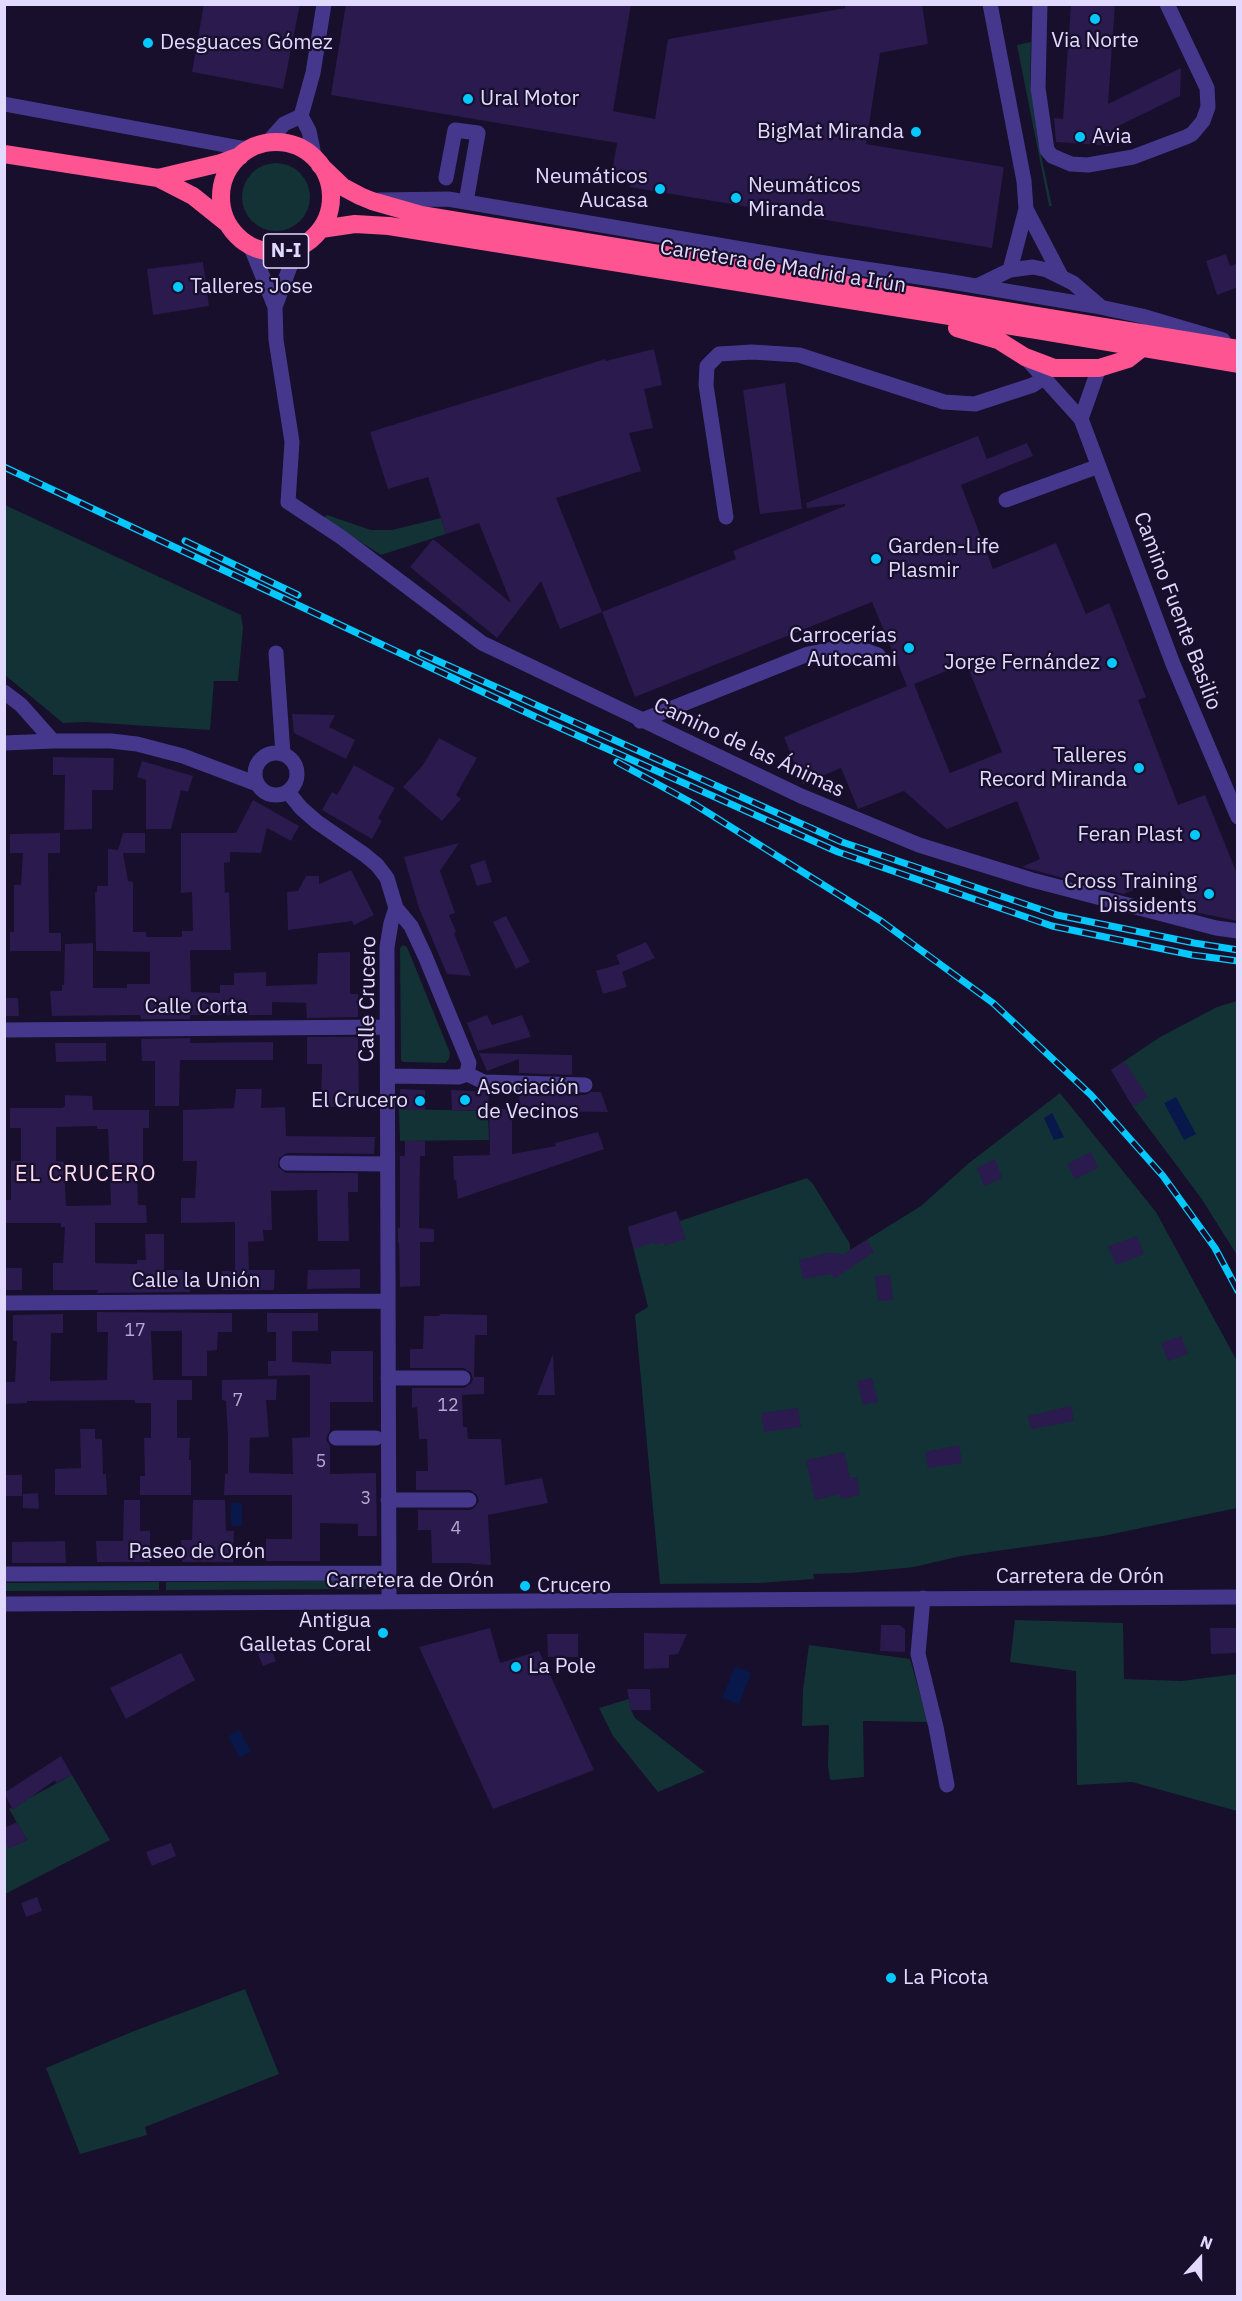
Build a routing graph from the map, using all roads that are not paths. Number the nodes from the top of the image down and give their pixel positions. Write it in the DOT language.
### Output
graph roads {
  1 [pos="324,4"];
  2 [pos="990,4"];
  3 [pos="1040,4"];
  4 [pos="1167,4"];
  5 [pos="4,104"];
  6 [pos="301,116"];
  7 [pos="253,149"];
  8 [pos="4,154"];
  9 [pos="317,160"];
  10 [pos="158,178"];
  11 [pos="446,178"];
  12 [pos="372,201"];
  13 [pos="466,202"];
  14 [pos="1026,209"];
  15 [pos="229,226"];
  16 [pos="321,229"];
  17 [pos="250,245"];
  18 [pos="302,245"];
  19 [pos="1010,270"];
  20 [pos="1061,276"];
  21 [pos="977,286"];
  22 [pos="823,297"];
  23 [pos="275,307"];
  24 [pos="1101,307"];
  25 [pos="1238,347"];
  26 [pos="1142,348"];
  27 [pos="1025,357"];
  28 [pos="1238,364"];
  29 [pos="1099,368"];
  30 [pos="1044,378"];
  31 [pos="1081,420"];
  32 [pos="1099,466"];
  33 [pos="1006,500"];
  34 [pos="726,517"];
  35 [pos="276,652"];
  36 [pos="878,655"];
  37 [pos="4,692"];
  38 [pos="640,721"];
  39 [pos="53,741"];
  40 [pos="4,743"];
  41 [pos="283,754"];
  42 [pos="257,784"];
  43 [pos="288,792"];
  44 [pos="1238,817"];
  45 [pos="396,908"];
  46 [pos="1238,931"];
  47 [pos="387,1027"];
  48 [pos="4,1030"];
  49 [pos="467,1074"];
  50 [pos="388,1076"];
  51 [pos="585,1085"];
  52 [pos="287,1163"];
  53 [pos="387,1164"];
  54 [pos="388,1301"];
  55 [pos="4,1303"];
  56 [pos="388,1378"];
  57 [pos="463,1378"];
  58 [pos="336,1438"];
  59 [pos="376,1438"];
  60 [pos="388,1500"];
  61 [pos="469,1500"];
  62 [pos="389,1573"];
  63 [pos="4,1574"];
  64 [pos="1238,1597"];
  65 [pos="923,1598"];
  66 [pos="389,1601"];
  67 [pos="4,1604"];
  68 [pos="947,1785"];
  1 -- 6 [label="street"];
  2 -- 14 [label="street"];
  3 -- 4 [label="street"];
  5 -- 7 [label="street"];
  6 -- 7 [label="street"];
  6 -- 9 [label="street"];
  7 -- 9 [label="highway, N-I"];
  7 -- 10 [label="highway, N-I"];
  7 -- 15 [label="highway"];
  8 -- 10 [label="highway, N-I"];
  9 -- 12 [label="highway, Carretera de Madrid a Irún"];
  9 -- 16 [label="highway, N-I"];
  10 -- 15 [label="highway, N-I"];
  11 -- 13 [label="street"];
  12 -- 13 [label="street, Carretera de Madrid a Irún"];
  12 -- 25 [label="highway, Carretera de Madrid a Irún"];
  13 -- 21 [label="street, Carretera de Madrid a Irún"];
  14 -- 19 [label="street"];
  14 -- 20 [label="street"];
  15 -- 17 [label="highway, N-I"];
  16 -- 18 [label="highway, N-I"];
  16 -- 22 [label="highway, Carretera de Madrid a Irún"];
  17 -- 18 [label="highway, N-I"];
  17 -- 23 [label="street"];
  18 -- 23 [label="street"];
  19 -- 20 [label="street"];
  19 -- 21 [label="street"];
  20 -- 24 [label="street"];
  21 -- 24 [label="street, Carretera de Madrid a Irún"];
  22 -- 26 [label="highway, Carretera de Madrid a Irún"];
  22 -- 27 [label="highway"];
  23 -- 38 [label="street, Camino de las Ánimas"];
  24 -- 25 [label="street, Carretera de Madrid a Irún"];
  26 -- 28 [label="highway, Carretera de Madrid a Irún"];
  26 -- 29 [label="highway"];
  27 -- 29 [label="highway"];
  27 -- 30 [label="street, Camino Fuente Basilio"];
  29 -- 31 [label="street"];
  30 -- 31 [label="street, Camino Fuente Basilio"];
  30 -- 34 [label="street"];
  31 -- 32 [label="street, Camino Fuente Basilio"];
  32 -- 33 [label="street"];
  32 -- 44 [label="street, Camino Fuente Basilio"];
  35 -- 41 [label="street"];
  36 -- 38 [label="street"];
  37 -- 39 [label="street"];
  38 -- 46 [label="street, Camino de las Ánimas"];
  39 -- 40 [label="street"];
  39 -- 42 [label="street"];
  41 -- 42 [label="street"];
  41 -- 43 [label="street"];
  42 -- 43 [label="street"];
  43 -- 45 [label="street"];
  45 -- 47 [label="street, Calle Crucero"];
  45 -- 49 [label="street"];
  47 -- 48 [label="street, Calle Corta"];
  47 -- 50 [label="street, Calle Crucero"];
  49 -- 50 [label="street"];
  49 -- 51 [label="street"];
  50 -- 53 [label="street, Calle Crucero"];
  52 -- 53 [label="street"];
  53 -- 54 [label="street, Calle Crucero"];
  54 -- 55 [label="street, Calle la Unión"];
  54 -- 56 [label="street, Calle Crucero"];
  56 -- 57 [label="street"];
  56 -- 60 [label="street, Calle Crucero"];
  58 -- 59 [label="street"];
  60 -- 61 [label="street"];
  60 -- 62 [label="street, Calle Crucero"];
  62 -- 63 [label="street, Paseo de Orón"];
  62 -- 66 [label="street, Calle Crucero"];
  64 -- 65 [label="street, Carretera de Orón"];
  65 -- 66 [label="street, Carretera de Orón"];
  65 -- 68 [label="street"];
  66 -- 67 [label="street, Carretera de Orón"];
}
